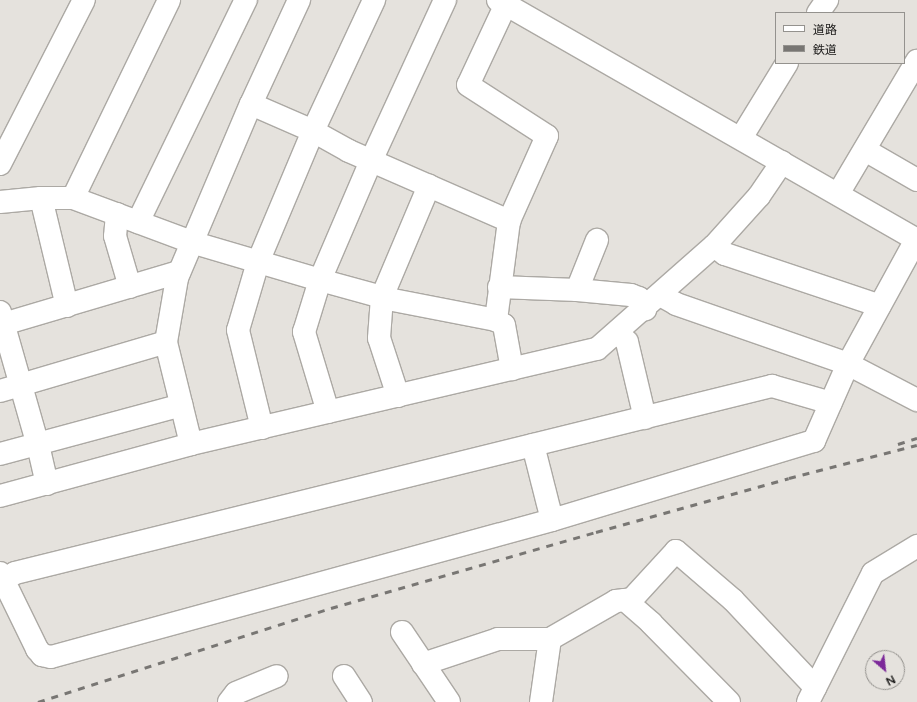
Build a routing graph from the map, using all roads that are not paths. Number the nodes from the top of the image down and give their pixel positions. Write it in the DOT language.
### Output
graph roads {
  1 [pos="84,0"];
  2 [pos="169,0"];
  3 [pos="246,0"];
  4 [pos="300,0"];
  5 [pos="374,0"];
  6 [pos="445,0"];
  7 [pos="826,0"];
  8 [pos="502,2"];
  9 [pos="819,12"];
  10 [pos="917,61"];
  11 [pos="786,64"];
  12 [pos="251,104"];
  13 [pos="313,131"];
  14 [pos="741,138"];
  15 [pos="865,150"];
  16 [pos="371,161"];
  17 [pos="782,162"];
  18 [pos="0,164"];
  19 [pos="917,180"];
  20 [pos="429,186"];
  21 [pos="838,194"];
  22 [pos="41,198"];
  23 [pos="73,198"];
  24 [pos="0,202"];
  25 [pos="117,214"];
  26 [pos="508,221"];
  27 [pos="138,222"];
  28 [pos="597,240"];
  29 [pos="916,240"];
  30 [pos="191,242"];
  31 [pos="714,246"];
  32 [pos="258,262"];
  33 [pos="179,272"];
  34 [pos="320,280"];
  35 [pos="130,287"];
  36 [pos="499,287"];
  37 [pos="577,290"];
  38 [pos="382,297"];
  39 [pos="652,302"];
  40 [pos="67,306"];
  41 [pos="880,306"];
  42 [pos="1,320"];
  43 [pos="496,320"];
  44 [pos="618,332"];
  45 [pos="166,342"];
  46 [pos="848,364"];
  47 [pos="512,369"];
  48 [pos="21,385"];
  49 [pos="0,391"];
  50 [pos="398,396"];
  51 [pos="917,400"];
  52 [pos="831,403"];
  53 [pos="182,405"];
  54 [pos="328,412"];
  55 [pos="645,418"];
  56 [pos="262,428"];
  57 [pos="38,444"];
  58 [pos="191,444"];
  59 [pos="533,445"];
  60 [pos="0,454"];
  61 [pos="47,484"];
  62 [pos="0,496"];
  63 [pos="552,520"];
  64 [pos="917,546"];
  65 [pos="2,577"];
  66 [pos="625,600"];
  67 [pos="402,632"];
  68 [pos="550,639"];
  69 [pos="423,664"];
  70 [pos="277,676"];
  71 [pos="344,676"];
  72 [pos="811,695"];
  73 [pos="229,702"];
  74 [pos="361,702"];
  75 [pos="449,702"];
  76 [pos="541,702"];
  77 [pos="729,702"];
  1 -- 18 [label="street"];
  2 -- 23 [label="street"];
  3 -- 27 [label="street"];
  4 -- 12 [label="street"];
  5 -- 13 [label="street"];
  6 -- 16 [label="street"];
  7 -- 9 [label="street"];
  8 -- 14 [label="street"];
  8 -- 26 [label="street"];
  10 -- 15 [label="street"];
  11 -- 14 [label="street"];
  12 -- 13 [label="street"];
  12 -- 30 [label="street"];
  13 -- 16 [label="street"];
  13 -- 32 [label="street"];
  14 -- 17 [label="street"];
  15 -- 19 [label="street"];
  15 -- 21 [label="street"];
  16 -- 20 [label="street"];
  16 -- 34 [label="street"];
  17 -- 21 [label="street"];
  17 -- 31 [label="street"];
  20 -- 26 [label="street"];
  20 -- 38 [label="street"];
  21 -- 29 [label="street"];
  22 -- 23 [label="street"];
  22 -- 24 [label="street"];
  22 -- 40 [label="street"];
  23 -- 25 [label="street"];
  25 -- 27 [label="street"];
  25 -- 35 [label="street"];
  26 -- 36 [label="street"];
  27 -- 30 [label="street"];
  28 -- 37 [label="street"];
  29 -- 41 [label="street"];
  30 -- 32 [label="street"];
  30 -- 33 [label="street"];
  31 -- 39 [label="street"];
  31 -- 41 [label="street"];
  32 -- 34 [label="street"];
  32 -- 56 [label="street"];
  33 -- 35 [label="street"];
  33 -- 45 [label="street"];
  34 -- 38 [label="street"];
  34 -- 54 [label="street"];
  35 -- 40 [label="street"];
  36 -- 37 [label="street"];
  36 -- 43 [label="street"];
  37 -- 39 [label="street"];
  38 -- 43 [label="street"];
  38 -- 50 [label="street"];
  39 -- 44 [label="street"];
  39 -- 46 [label="street"];
  40 -- 42 [label="street"];
  41 -- 46 [label="street"];
  42 -- 48 [label="street"];
  43 -- 47 [label="street"];
  44 -- 47 [label="street"];
  44 -- 55 [label="street"];
  45 -- 48 [label="street"];
  45 -- 53 [label="street"];
  46 -- 51 [label="street"];
  46 -- 52 [label="street"];
  47 -- 50 [label="street"];
  48 -- 49 [label="street"];
  48 -- 57 [label="street"];
  50 -- 54 [label="street"];
  52 -- 55 [label="street"];
  52 -- 63 [label="street"];
  53 -- 57 [label="street"];
  53 -- 58 [label="street"];
  54 -- 56 [label="street"];
  55 -- 59 [label="street"];
  56 -- 58 [label="street"];
  57 -- 60 [label="street"];
  57 -- 61 [label="street"];
  58 -- 61 [label="street"];
  59 -- 63 [label="street"];
  59 -- 65 [label="street"];
  61 -- 62 [label="street"];
  63 -- 65 [label="street"];
  64 -- 72 [label="street"];
  66 -- 68 [label="street"];
  66 -- 72 [label="street"];
  66 -- 77 [label="street"];
  67 -- 69 [label="street"];
  68 -- 69 [label="street"];
  68 -- 76 [label="street"];
  69 -- 75 [label="street"];
  70 -- 73 [label="street"];
  71 -- 74 [label="street"];
}
